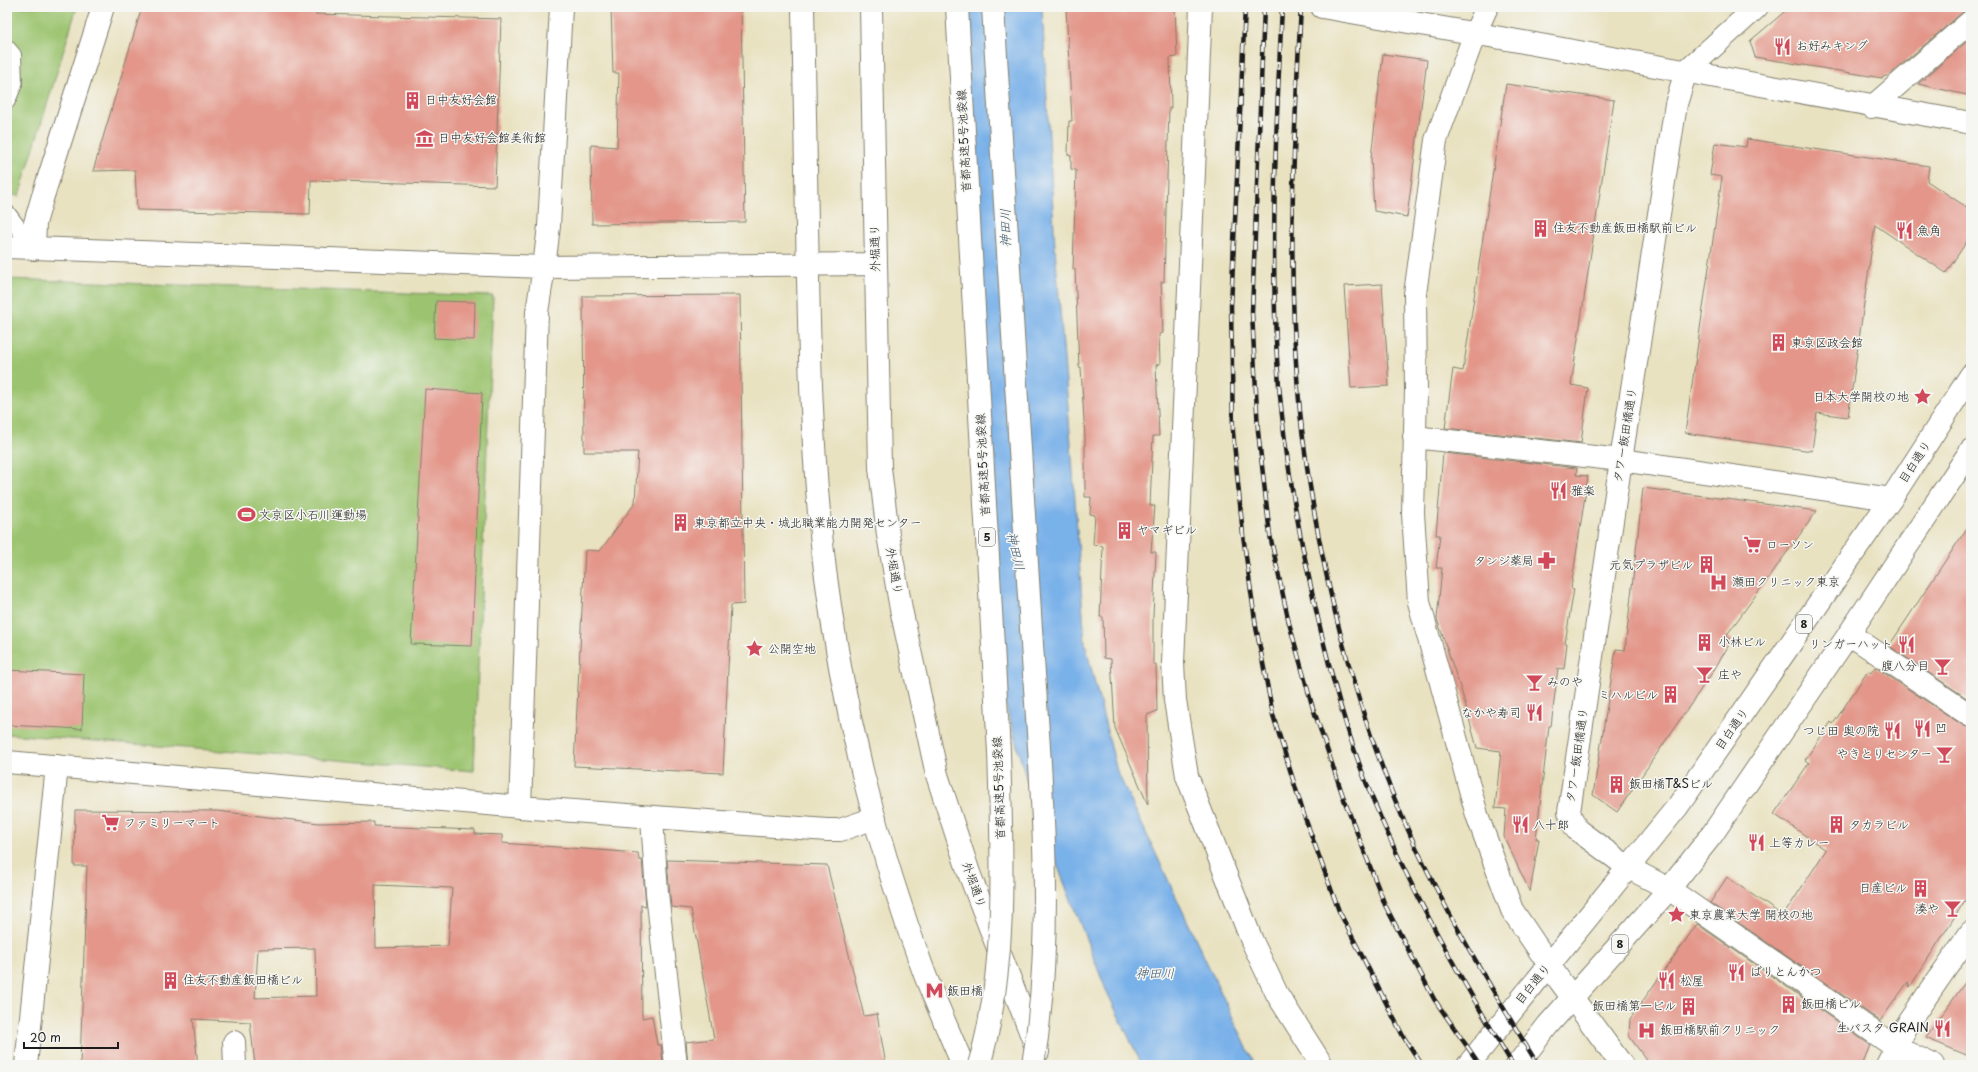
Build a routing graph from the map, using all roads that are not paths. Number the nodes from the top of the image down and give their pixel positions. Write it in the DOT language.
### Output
graph roads {
  1 [pos="102,7"];
  2 [pos="561,7"];
  3 [pos="803,7"];
  4 [pos="871,7"];
  5 [pos="957,7"];
  6 [pos="993,7"];
  7 [pos="1201,7"];
  8 [pos="1322,7"];
  9 [pos="1487,7"];
  10 [pos="1757,7"];
  11 [pos="1971,21"];
  12 [pos="1474,33"];
  13 [pos="7,48"];
  14 [pos="1686,71"];
  15 [pos="7,101"];
  16 [pos="1872,106"];
  17 [pos="1971,123"];
  18 [pos="7,213"];
  19 [pos="7,247"];
  20 [pos="34,249"];
  21 [pos="875,264"];
  22 [pos="808,265"];
  23 [pos="544,267"];
  24 [pos="1971,375"];
  25 [pos="1414,437"];
  26 [pos="1971,450"];
  27 [pos="1621,460"];
  28 [pos="1890,499"];
  29 [pos="1849,634"];
  30 [pos="1971,716"];
  31 [pos="7,762"];
  32 [pos="57,766"];
  33 [pos="520,807"];
  34 [pos="652,818"];
  35 [pos="875,818"];
  36 [pos="1629,868"];
  37 [pos="1669,889"];
  38 [pos="1971,932"];
  39 [pos="1549,965"];
  40 [pos="1572,998"];
  41 [pos="234,1042"];
  42 [pos="1891,1056"];
  43 [pos="26,1065"];
  44 [pos="235,1065"];
  45 [pos="676,1065"];
  46 [pos="962,1065"];
  47 [pos="979,1065"];
  48 [pos="1033,1065"];
  49 [pos="1044,1065"];
  50 [pos="1322,1065"];
  51 [pos="1468,1065"];
  52 [pos="1517,1065"];
  53 [pos="1622,1065"];
  54 [pos="1934,1065"];
  1 -- 20 [label="main road"];
  2 -- 23 [label="main road"];
  3 -- 22 [label="main road"];
  4 -- 21 [label="main road, 外堀通り"];
  5 -- 47 [label="main road, 首都高速5号池袋線 / 5, bridge"];
  6 -- 48 [label="main road, bridge"];
  7 -- 50 [label="main road"];
  8 -- 12 [label="main road"];
  9 -- 12 [label="main road"];
  10 -- 14 [label="main road"];
  11 -- 16 [label="main road"];
  12 -- 14 [label="main road"];
  12 -- 25 [label="main road"];
  13 -- 15 [label="lane"];
  14 -- 16 [label="main road"];
  14 -- 27 [label="main road, タワー飯田橋通り"];
  16 -- 17 [label="main road"];
  18 -- 20 [label="lane"];
  19 -- 20 [label="main road"];
  20 -- 23 [label="main road"];
  21 -- 22 [label="main road"];
  21 -- 49 [label="main road, 外堀通り"];
  22 -- 23 [label="main road"];
  22 -- 35 [label="main road"];
  23 -- 33 [label="main road"];
  24 -- 28 [label="main road, 目白通り / 8"];
  25 -- 27 [label="main road"];
  25 -- 39 [label="main road"];
  26 -- 29 [label="main road, 8"];
  27 -- 28 [label="main road"];
  27 -- 36 [label="main road, タワー飯田橋通り"];
  28 -- 36 [label="main road, 目白通り / 8"];
  29 -- 30 [label="main road"];
  29 -- 37 [label="main road, 8"];
  31 -- 32 [label="main road"];
  32 -- 33 [label="main road"];
  32 -- 43 [label="main road"];
  33 -- 34 [label="main road"];
  34 -- 35 [label="main road"];
  34 -- 45 [label="main road"];
  35 -- 46 [label="main road"];
  36 -- 37 [label="main road, タワー飯田橋通り"];
  36 -- 39 [label="main road, 目白通り / 8"];
  37 -- 40 [label="main road, 8"];
  37 -- 42 [label="main road, タワー飯田橋通り"];
  38 -- 42 [label="main road"];
  39 -- 40 [label="main road"];
  39 -- 51 [label="main road, 目白通り / 8"];
  40 -- 52 [label="main road, 8"];
  40 -- 53 [label="main road"];
  41 -- 44 [label="main road"];
  42 -- 54 [label="main road, タワー飯田橋通り"];
}
